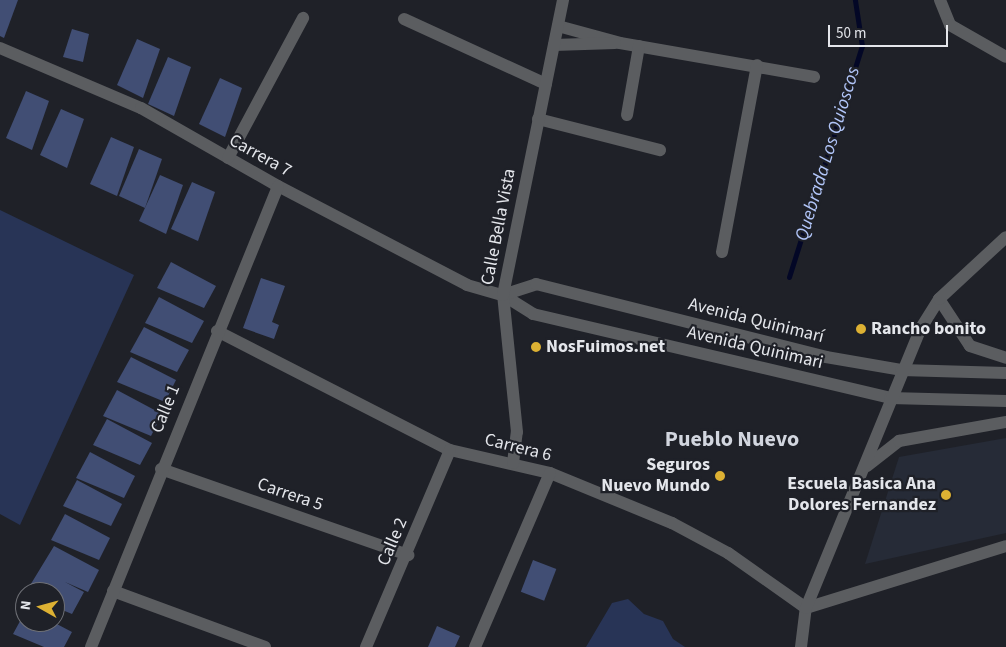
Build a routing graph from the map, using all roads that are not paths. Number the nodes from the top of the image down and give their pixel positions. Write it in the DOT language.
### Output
graph roads {
  1 [pos="563,0"];
  2 [pos="940,0"];
  3 [pos="303,18"];
  4 [pos="404,18"];
  5 [pos="558,26"];
  6 [pos="620,43"];
  7 [pos="554,45"];
  8 [pos="639,46"];
  9 [pos="0,48"];
  10 [pos="1006,57"];
  11 [pos="757,65"];
  12 [pos="814,77"];
  13 [pos="546,84"];
  14 [pos="626,115"];
  15 [pos="538,118"];
  16 [pos="660,150"];
  17 [pos="228,158"];
  18 [pos="278,186"];
  19 [pos="1006,237"];
  20 [pos="722,252"];
  21 [pos="503,295"];
  22 [pos="940,299"];
  23 [pos="217,331"];
  24 [pos="1006,358"];
  25 [pos="901,370"];
  26 [pos="1006,373"];
  27 [pos="890,398"];
  28 [pos="1006,401"];
  29 [pos="1006,422"];
  30 [pos="450,450"];
  31 [pos="513,463"];
  32 [pos="161,468"];
  33 [pos="863,470"];
  34 [pos="550,473"];
  35 [pos="1006,546"];
  36 [pos="408,555"];
  37 [pos="113,591"];
  38 [pos="806,608"];
  39 [pos="91,647"];
  40 [pos="265,647"];
  41 [pos="366,647"];
  42 [pos="475,647"];
  43 [pos="801,647"];
  1 -- 5 [label="street, Calle Bella Vista"];
  2 -- 10 [label="street"];
  3 -- 17 [label="street"];
  4 -- 13 [label="street"];
  5 -- 6 [label="street"];
  5 -- 7 [label="street, Calle Bella Vista"];
  6 -- 7 [label="street"];
  6 -- 8 [label="street"];
  7 -- 13 [label="street, Calle Bella Vista"];
  8 -- 11 [label="street"];
  8 -- 14 [label="street"];
  9 -- 17 [label="street, Carrera 7"];
  11 -- 12 [label="street"];
  11 -- 20 [label="street"];
  13 -- 15 [label="street, Calle Bella Vista"];
  15 -- 16 [label="street"];
  15 -- 21 [label="street, Calle Bella Vista"];
  17 -- 18 [label="street, Carrera 7"];
  18 -- 21 [label="street, Carrera 7"];
  18 -- 23 [label="street, Calle 1"];
  19 -- 22 [label="street"];
  21 -- 25 [label="street, Avenida Quinimarí"];
  21 -- 27 [label="street, Avenida Quinimari"];
  21 -- 31 [label="street, Calle Bella Vista"];
  22 -- 24 [label="street"];
  22 -- 25 [label="street"];
  23 -- 30 [label="street, Carrera 6"];
  23 -- 32 [label="street, Calle 1"];
  25 -- 26 [label="street, Avenida Quinimarí"];
  25 -- 27 [label="street"];
  27 -- 28 [label="street, Avenida Quinimari"];
  27 -- 33 [label="street"];
  29 -- 33 [label="street"];
  30 -- 31 [label="street, Carrera 6"];
  30 -- 36 [label="street, Calle 2"];
  31 -- 34 [label="street, Carrera 6"];
  32 -- 36 [label="street, Carrera 5"];
  32 -- 37 [label="street, Calle 1"];
  33 -- 38 [label="street"];
  34 -- 38 [label="street, Carrera 6"];
  34 -- 42 [label="street"];
  35 -- 38 [label="street"];
  36 -- 41 [label="street, Calle 2"];
  37 -- 39 [label="street, Calle 1"];
  37 -- 40 [label="street"];
  38 -- 43 [label="street"];
}
